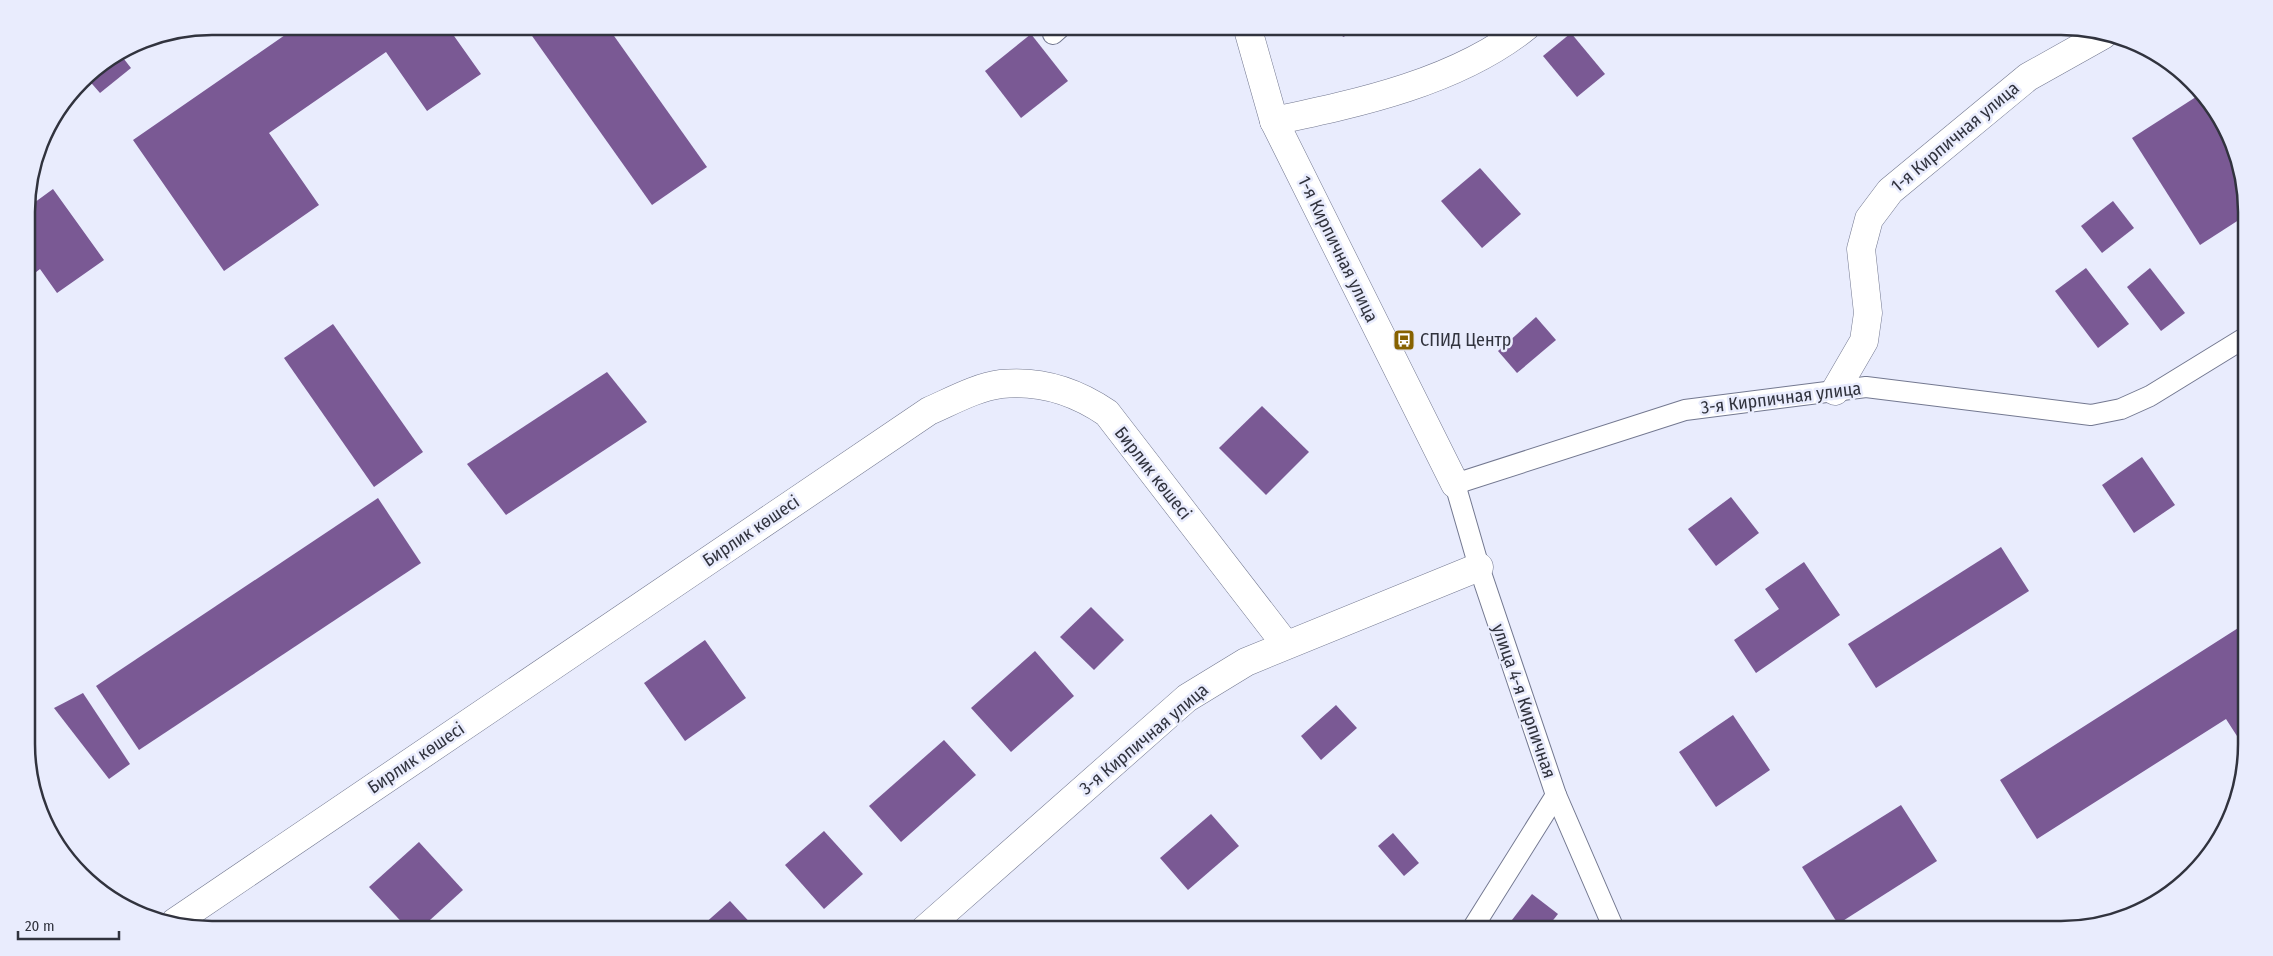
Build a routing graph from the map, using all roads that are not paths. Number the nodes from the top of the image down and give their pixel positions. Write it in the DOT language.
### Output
graph roads {
  1 [pos="1250,35"];
  2 [pos="1513,35"];
  3 [pos="2095,38"];
  4 [pos="1274,121"];
  5 [pos="2238,342"];
  6 [pos="1835,391"];
  7 [pos="1455,484"];
  8 [pos="1480,567"];
  9 [pos="1286,645"];
  10 [pos="1556,795"];
  11 [pos="181,918"];
  12 [pos="934,921"];
  13 [pos="1478,921"];
  14 [pos="1610,921"];
  1 -- 4 [label="street, 1-я Кирпичная улица"];
  2 -- 4 [label="street"];
  3 -- 6 [label="street, 1-я Кирпичная улица"];
  4 -- 7 [label="street, 1-я Кирпичная улица"];
  5 -- 6 [label="lane, 3-я Кирпичная улица"];
  6 -- 7 [label="lane, 3-я Кирпичная улица"];
  7 -- 8 [label="lane, улица 4-я Кирпичная"];
  8 -- 9 [label="street, 3-я Кирпичная улица"];
  8 -- 10 [label="lane, улица 4-я Кирпичная"];
  9 -- 11 [label="street, Бирлик көшесі"];
  9 -- 12 [label="street, 3-я Кирпичная улица"];
  10 -- 13 [label="lane, улица 4-я Кирпичная"];
  10 -- 14 [label="lane"];
}
